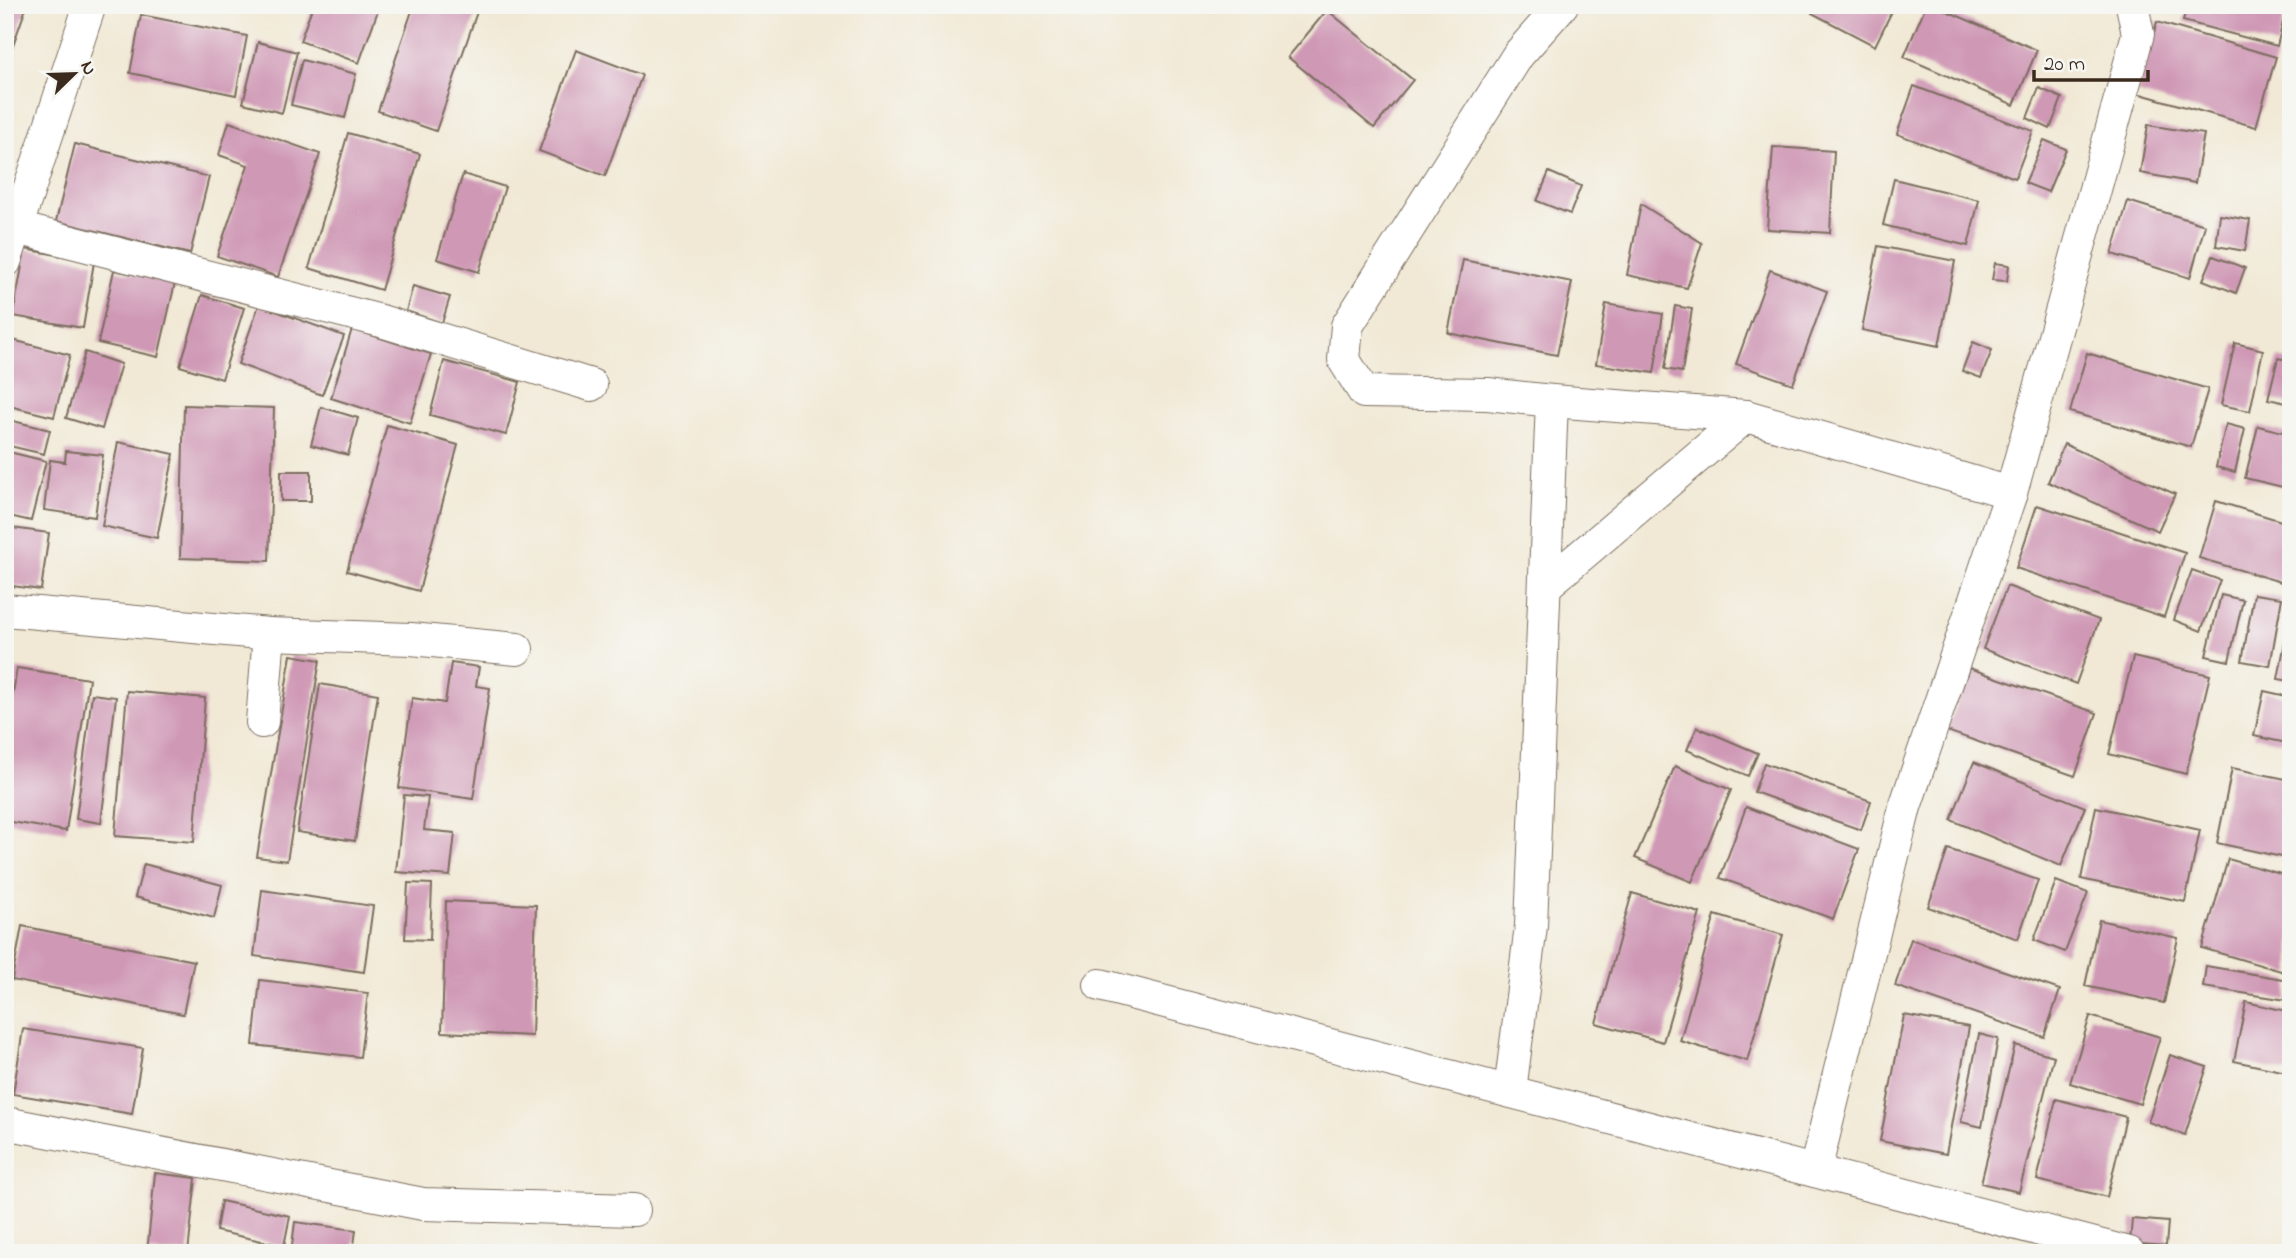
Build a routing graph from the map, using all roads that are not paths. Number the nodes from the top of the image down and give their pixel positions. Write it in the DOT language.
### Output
graph roads {
  1 [pos="90,5"];
  2 [pos="1562,5"];
  3 [pos="2132,5"];
  4 [pos="17,228"];
  5 [pos="5,262"];
  6 [pos="591,385"];
  7 [pos="1552,401"];
  8 [pos="1746,416"];
  9 [pos="2011,493"];
  10 [pos="1545,586"];
  11 [pos="5,610"];
  12 [pos="269,634"];
  13 [pos="517,649"];
  14 [pos="262,722"];
  15 [pos="1100,985"];
  16 [pos="1510,1091"];
  17 [pos="5,1124"];
  18 [pos="1815,1171"];
  19 [pos="634,1210"];
  20 [pos="2129,1253"];
  1 -- 4 [label="street"];
  2 -- 7 [label="street"];
  3 -- 9 [label="street"];
  4 -- 5 [label="street"];
  4 -- 6 [label="street"];
  7 -- 8 [label="street"];
  7 -- 10 [label="street"];
  8 -- 9 [label="street"];
  8 -- 10 [label="street"];
  9 -- 18 [label="street"];
  10 -- 16 [label="street"];
  11 -- 12 [label="street"];
  12 -- 13 [label="street"];
  12 -- 14 [label="street"];
  15 -- 16 [label="street"];
  16 -- 18 [label="street"];
  17 -- 19 [label="street"];
  18 -- 20 [label="street"];
}
